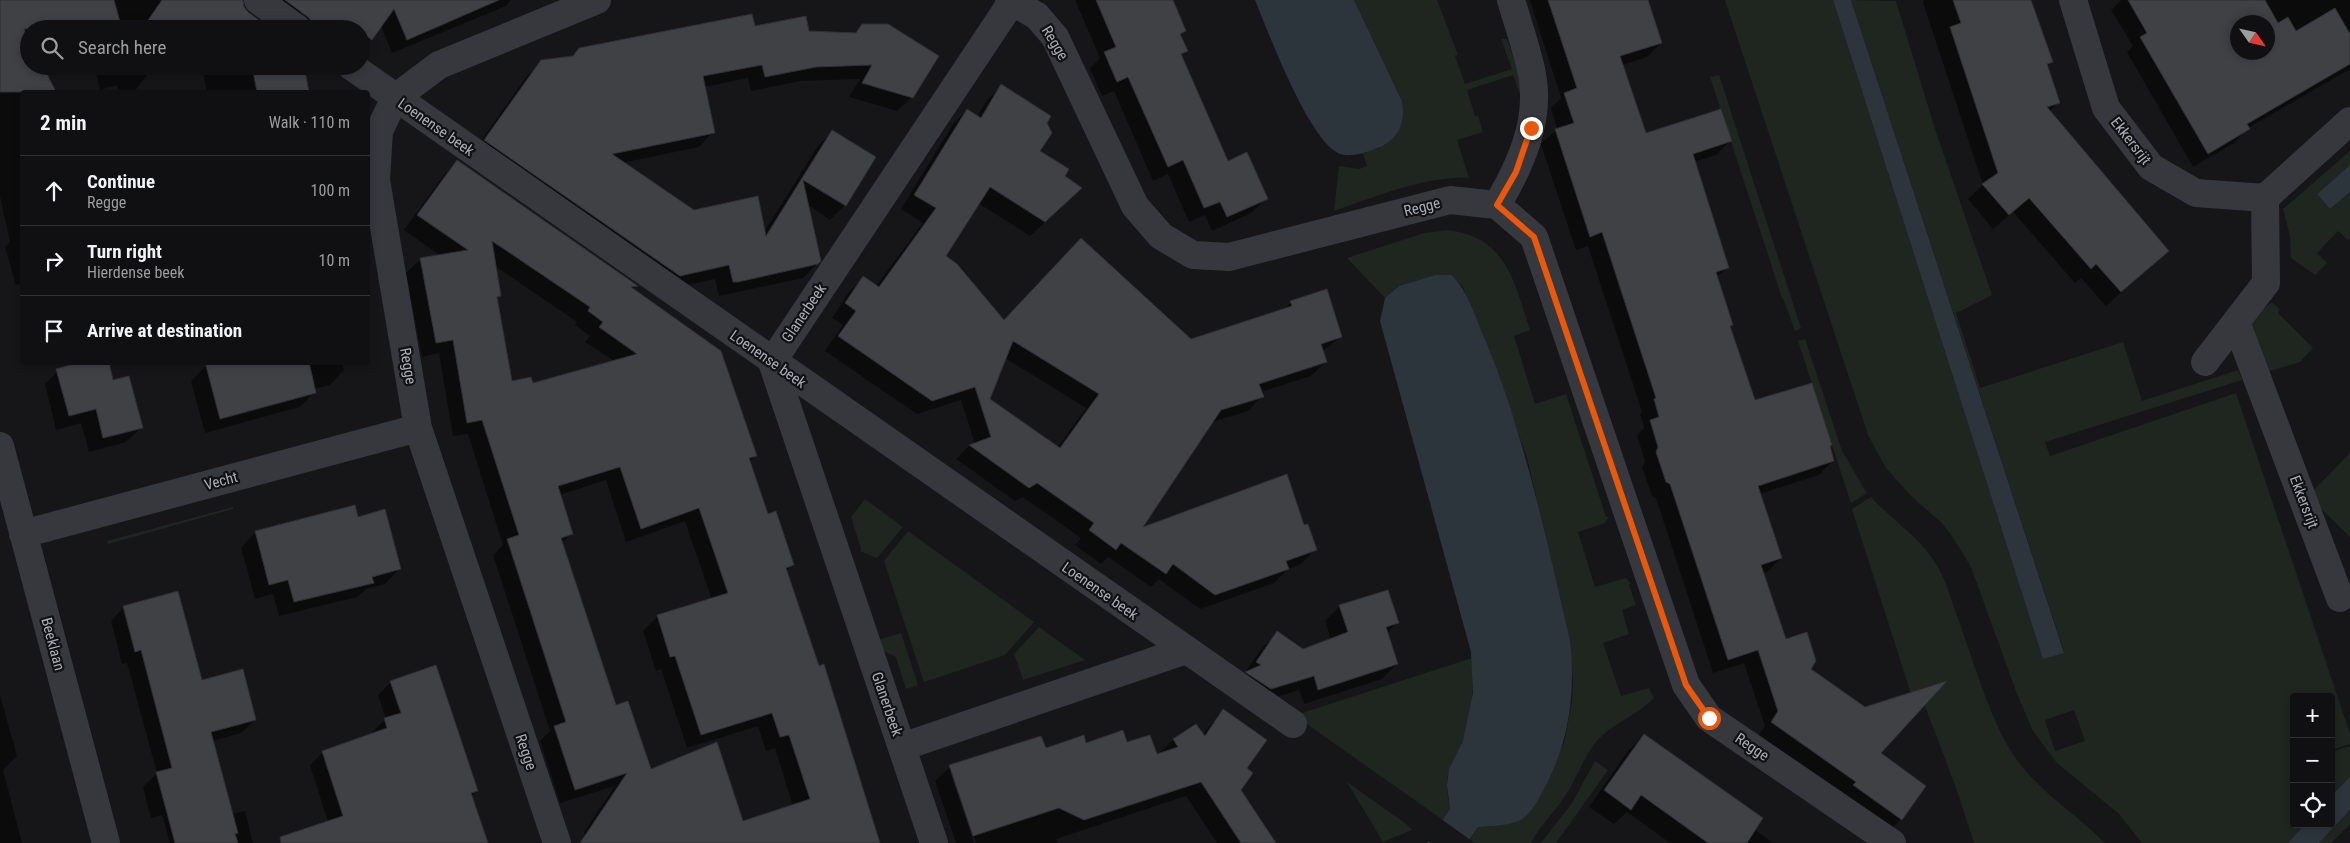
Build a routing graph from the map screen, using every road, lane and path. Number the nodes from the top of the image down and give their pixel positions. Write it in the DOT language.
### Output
graph roads {
  1 [pos="258,0"];
  2 [pos="597,0"];
  3 [pos="1012,0"];
  4 [pos="1511,0"];
  5 [pos="2073,0"];
  6 [pos="286,20"];
  7 [pos="363,75"];
  8 [pos="395,98"];
  9 [pos="2350,121"];
  10 [pos="2265,198"];
  11 [pos="1497,205"];
  12 [pos="2236,322"];
  13 [pos="772,362"];
  14 [pos="2205,362"];
  15 [pos="418,428"];
  16 [pos="0,446"];
  17 [pos="23,534"];
  18 [pos="2340,598"];
  19 [pos="1186,650"];
  20 [pos="1293,724"];
  21 [pos="902,747"];
  22 [pos="106,843"];
  23 [pos="557,843"];
  24 [pos="934,843"];
  25 [pos="1892,843"];
  1 -- 6 [label="street"];
  2 -- 8 [label="street, Regge"];
  3 -- 11 [label="street, Regge"];
  3 -- 13 [label="street, Glanerbeek"];
  4 -- 11 [label="street"];
  5 -- 10 [label="street, Ekkersrijt"];
  7 -- 8 [label="street, Loenense beek"];
  8 -- 13 [label="street, Loenense beek"];
  8 -- 15 [label="street, Regge"];
  9 -- 10 [label="street"];
  10 -- 12 [label="street"];
  11 -- 25 [label="street, Regge"];
  12 -- 14 [label="street"];
  12 -- 18 [label="street, Ekkersrijt"];
  13 -- 19 [label="street, Loenense beek"];
  13 -- 21 [label="street, Glanerbeek"];
  15 -- 17 [label="street, Vecht"];
  15 -- 23 [label="street, Regge"];
  16 -- 17 [label="street, Beeklaan"];
  17 -- 22 [label="street, Beeklaan"];
  19 -- 20 [label="street, Loenense beek"];
  19 -- 21 [label="street, Glanerbeek"];
  21 -- 24 [label="street, Glanerbeek"];
}
